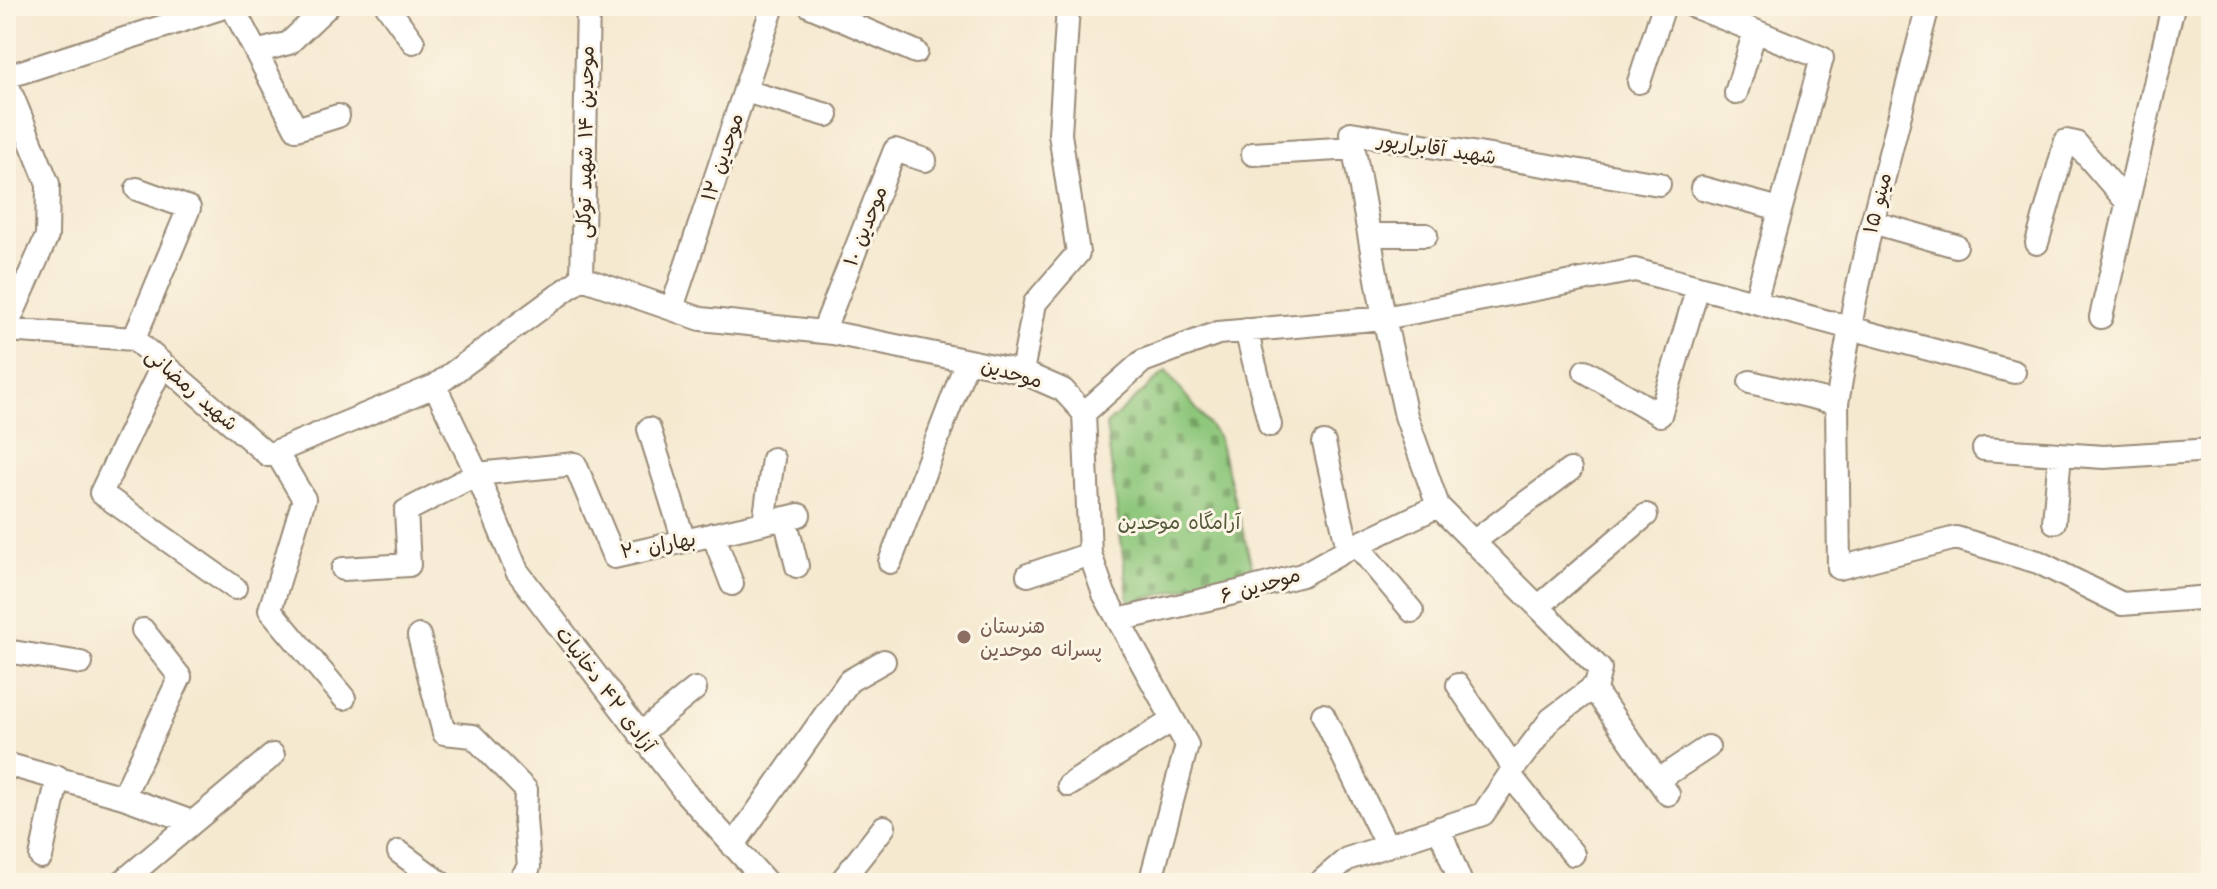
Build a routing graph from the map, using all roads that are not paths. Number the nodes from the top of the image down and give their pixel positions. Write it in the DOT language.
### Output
graph roads {
  1 [pos="229,6"];
  2 [pos="328,6"];
  3 [pos="387,6"];
  4 [pos="588,6"];
  5 [pos="773,6"];
  6 [pos="810,6"];
  7 [pos="1068,6"];
  8 [pos="1664,6"];
  9 [pos="1693,6"];
  10 [pos="1928,6"];
  11 [pos="2173,6"];
  12 [pos="1755,31"];
  13 [pos="413,42"];
  14 [pos="256,52"];
  15 [pos="916,52"];
  16 [pos="6,79"];
  17 [pos="1639,82"];
  18 [pos="745,91"];
  19 [pos="1736,93"];
  20 [pos="827,115"];
  21 [pos="338,116"];
  22 [pos="1354,148"];
  23 [pos="1253,154"];
  24 [pos="925,160"];
  25 [pos="1659,184"];
  26 [pos="1702,188"];
  27 [pos="137,189"];
  28 [pos="2127,202"];
  29 [pos="1780,209"];
  30 [pos="1872,222"];
  31 [pos="1370,235"];
  32 [pos="1426,235"];
  33 [pos="2037,243"];
  34 [pos="1956,246"];
  35 [pos="582,278"];
  36 [pos="1698,287"];
  37 [pos="1755,302"];
  38 [pos="672,308"];
  39 [pos="2101,317"];
  40 [pos="1384,318"];
  41 [pos="1850,328"];
  42 [pos="6,329"];
  43 [pos="1246,330"];
  44 [pos="823,332"];
  45 [pos="134,339"];
  46 [pos="967,361"];
  47 [pos="163,364"];
  48 [pos="1585,371"];
  49 [pos="1022,372"];
  50 [pos="2014,372"];
  51 [pos="1750,382"];
  52 [pos="435,386"];
  53 [pos="1837,403"];
  54 [pos="1084,413"];
  55 [pos="1270,425"];
  56 [pos="649,429"];
  57 [pos="1324,443"];
  58 [pos="1984,449"];
  59 [pos="2211,450"];
  60 [pos="276,452"];
  61 [pos="2060,454"];
  62 [pos="773,459"];
  63 [pos="1570,470"];
  64 [pos="477,474"];
  65 [pos="1438,506"];
  66 [pos="1646,515"];
  67 [pos="783,519"];
  68 [pos="2054,522"];
  69 [pos="713,534"];
  70 [pos="684,541"];
  71 [pos="1473,542"];
  72 [pos="1352,547"];
  73 [pos="1090,554"];
  74 [pos="890,562"];
  75 [pos="797,566"];
  76 [pos="343,569"];
  77 [pos="1028,575"];
  78 [pos="732,584"];
  79 [pos="235,588"];
  80 [pos="2211,597"];
  81 [pos="1538,607"];
  82 [pos="1412,611"];
  83 [pos="1118,620"];
  84 [pos="143,630"];
  85 [pos="419,636"];
  86 [pos="6,651"];
  87 [pos="884,661"];
  88 [pos="81,663"];
  89 [pos="1458,685"];
  90 [pos="1595,687"];
  91 [pos="695,689"];
  92 [pos="344,698"];
  93 [pos="1323,715"];
  94 [pos="1173,720"];
  95 [pos="640,734"];
  96 [pos="1708,747"];
  97 [pos="273,755"];
  98 [pos="6,764"];
  99 [pos="1512,771"];
  100 [pos="58,777"];
  101 [pos="1069,785"];
  102 [pos="123,797"];
  103 [pos="192,822"];
  104 [pos="884,827"];
  105 [pos="1439,828"];
  106 [pos="733,846"];
  107 [pos="1387,846"];
  108 [pos="399,852"];
  109 [pos="1573,854"];
  110 [pos="41,857"];
  111 [pos="121,883"];
  112 [pos="441,883"];
  113 [pos="518,883"];
  114 [pos="767,883"];
  115 [pos="840,883"];
  116 [pos="1150,883"];
  117 [pos="1319,883"];
  118 [pos="1461,883"];
  1 -- 14 [label="street"];
  1 -- 16 [label="street"];
  2 -- 14 [label="street"];
  3 -- 13 [label="street"];
  4 -- 35 [label="street, موحدین ۱۴ شهید توکلی"];
  5 -- 18 [label="street, موحدین ۱۲"];
  6 -- 15 [label="street"];
  7 -- 49 [label="street"];
  8 -- 17 [label="street"];
  9 -- 12 [label="street"];
  10 -- 30 [label="street, مینو ۱۵"];
  11 -- 28 [label="street"];
  12 -- 19 [label="street"];
  12 -- 29 [label="street"];
  14 -- 21 [label="street"];
  16 -- 42 [label="street"];
  18 -- 20 [label="street"];
  18 -- 38 [label="street, موحدین ۱۲"];
  22 -- 23 [label="street"];
  22 -- 25 [label="street, شهید آقابرارپور"];
  22 -- 31 [label="street, شهید آقابرارپور"];
  24 -- 44 [label="street, موحدین ۱۰"];
  26 -- 29 [label="street"];
  27 -- 45 [label="street"];
  28 -- 33 [label="street"];
  28 -- 39 [label="street"];
  29 -- 37 [label="street"];
  30 -- 34 [label="street"];
  30 -- 41 [label="street, مینو ۱۵"];
  31 -- 32 [label="street"];
  31 -- 40 [label="street, شهید آقابرارپور"];
  35 -- 38 [label="street, موحدین"];
  35 -- 52 [label="street"];
  36 -- 37 [label="street"];
  36 -- 40 [label="street"];
  36 -- 48 [label="street"];
  37 -- 41 [label="street"];
  38 -- 44 [label="street, موحدین"];
  40 -- 43 [label="street"];
  40 -- 65 [label="street, شهید آقابرارپور"];
  41 -- 50 [label="street"];
  41 -- 53 [label="street, مینو ۱۵"];
  42 -- 45 [label="street, شهید رمضانی"];
  43 -- 54 [label="street"];
  43 -- 55 [label="street"];
  44 -- 46 [label="street, موحدین"];
  45 -- 47 [label="street, شهید رمضانی"];
  46 -- 49 [label="street, موحدین"];
  46 -- 74 [label="street"];
  47 -- 60 [label="street, شهید رمضانی"];
  47 -- 79 [label="street"];
  49 -- 54 [label="street, موحدین"];
  51 -- 53 [label="street"];
  52 -- 60 [label="street"];
  52 -- 64 [label="street, آزادی ۴۲ دخانیات"];
  53 -- 80 [label="street, مینو ۱۵"];
  54 -- 73 [label="street"];
  56 -- 70 [label="street"];
  57 -- 72 [label="street"];
  58 -- 61 [label="street"];
  59 -- 61 [label="street"];
  60 -- 92 [label="street"];
  61 -- 68 [label="street"];
  62 -- 67 [label="street"];
  63 -- 71 [label="street"];
  64 -- 70 [label="street, بهاران ۲۰"];
  64 -- 76 [label="street"];
  64 -- 95 [label="street, آزادی ۴۲ دخانیات"];
  65 -- 71 [label="street"];
  65 -- 72 [label="street, موحدین ۶"];
  66 -- 81 [label="street"];
  67 -- 69 [label="street, بهاران ۲۰"];
  67 -- 75 [label="street"];
  69 -- 70 [label="street, بهاران ۲۰"];
  69 -- 78 [label="street"];
  71 -- 81 [label="street"];
  72 -- 82 [label="street"];
  72 -- 83 [label="street, موحدین ۶"];
  73 -- 77 [label="street"];
  73 -- 83 [label="street"];
  81 -- 90 [label="street"];
  83 -- 94 [label="street"];
  84 -- 102 [label="street"];
  85 -- 113 [label="street"];
  86 -- 88 [label="street"];
  87 -- 106 [label="street"];
  89 -- 99 [label="street"];
  90 -- 96 [label="street"];
  90 -- 99 [label="street"];
  91 -- 95 [label="street"];
  93 -- 107 [label="street"];
  94 -- 101 [label="street"];
  94 -- 116 [label="street"];
  95 -- 106 [label="street, آزادی ۴۲ دخانیات"];
  97 -- 103 [label="street"];
  98 -- 100 [label="street"];
  99 -- 105 [label="street"];
  99 -- 109 [label="street"];
  100 -- 102 [label="street"];
  100 -- 110 [label="street"];
  102 -- 103 [label="street"];
  103 -- 111 [label="street"];
  104 -- 115 [label="street"];
  105 -- 107 [label="street"];
  105 -- 118 [label="street"];
  106 -- 114 [label="street, آزادی ۴۲ دخانیات"];
  107 -- 117 [label="street"];
  108 -- 112 [label="street"];
}
